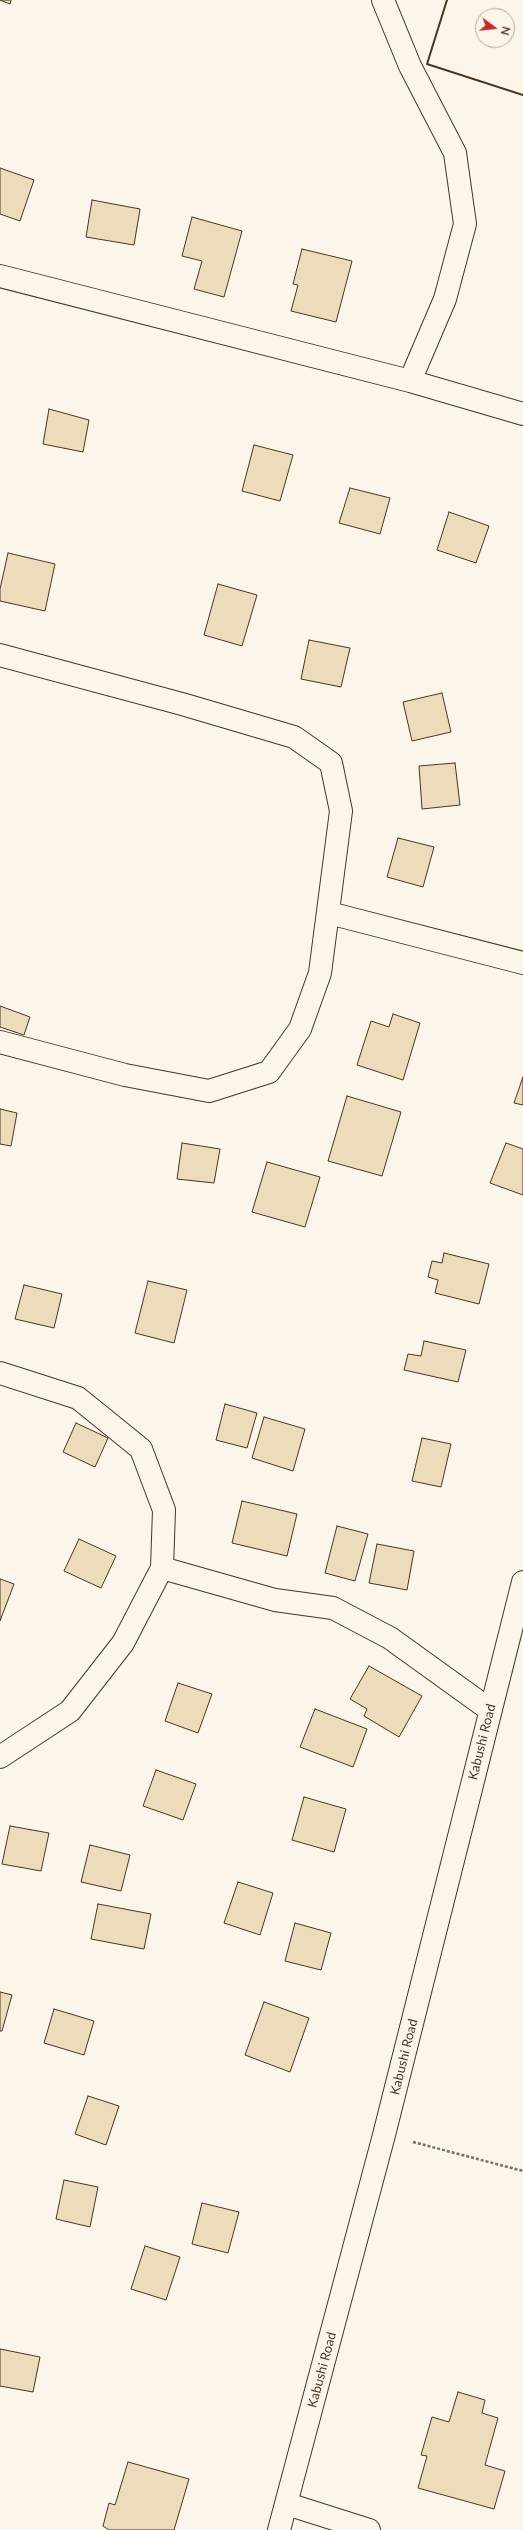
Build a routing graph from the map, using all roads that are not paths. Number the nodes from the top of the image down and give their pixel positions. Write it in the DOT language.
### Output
graph roads {
  1 [pos="383,0"];
  2 [pos="0,276"];
  3 [pos="410,381"];
  4 [pos="523,414"];
  5 [pos="0,655"];
  6 [pos="329,913"];
  7 [pos="523,963"];
  8 [pos="0,1042"];
  9 [pos="0,1373"];
  10 [pos="162,1568"];
  11 [pos="523,1582"];
  12 [pos="490,1710"];
  13 [pos="0,1757"];
  14 [pos="286,2504"];
  15 [pos="279,2530"];
  16 [pos="369,2530"];
  1 -- 3 [label="street"];
  2 -- 3 [label="street"];
  3 -- 4 [label="street"];
  5 -- 6 [label="street"];
  6 -- 7 [label="street"];
  6 -- 8 [label="street"];
  9 -- 10 [label="street"];
  10 -- 12 [label="street"];
  10 -- 13 [label="street"];
  11 -- 12 [label="street, Kabushi Road"];
  12 -- 14 [label="street, Kabushi Road"];
  14 -- 15 [label="street, Kabushi Road"];
  14 -- 16 [label="street"];
}
